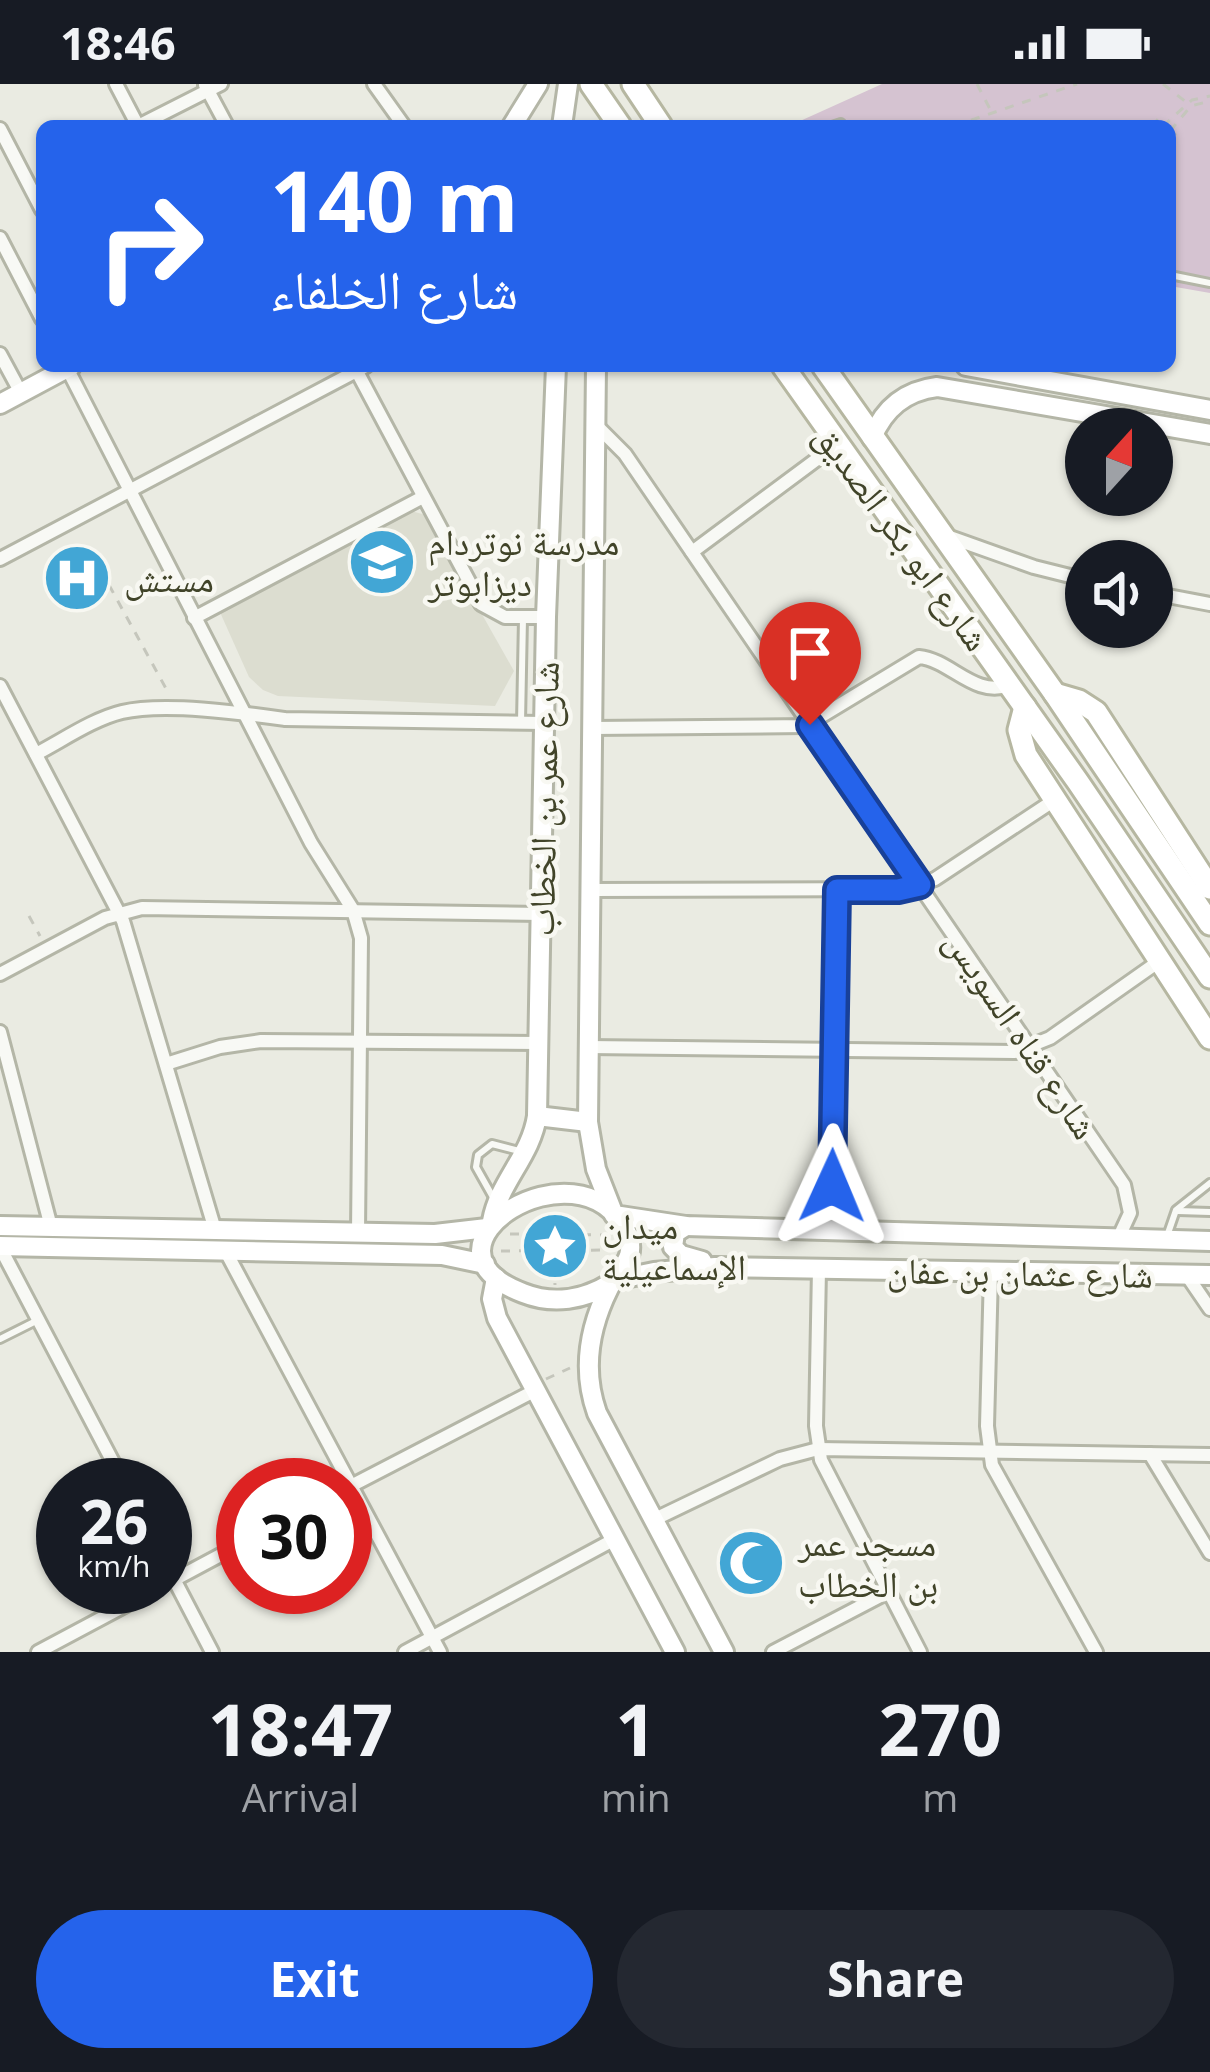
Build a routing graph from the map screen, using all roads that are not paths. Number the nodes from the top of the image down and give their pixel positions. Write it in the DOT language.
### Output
graph roads {
  1 [pos="116,84"];
  2 [pos="374,84"];
  3 [pos="538,84"];
  4 [pos="568,84"];
  5 [pos="591,84"];
  6 [pos="634,84"];
  7 [pos="211,86"];
  8 [pos="135,120"];
  9 [pos="149,120"];
  10 [pos="224,120"];
  11 [pos="400,120"];
  12 [pos="516,120"];
  13 [pos="563,120"];
  14 [pos="616,120"];
  15 [pos="657,120"];
  16 [pos="0,129"];
  17 [pos="36,190"];
  18 [pos="0,238"];
  19 [pos="1176,276"];
  20 [pos="1210,283"];
  21 [pos="36,307"];
  22 [pos="0,354"];
  23 [pos="59,372"];
  24 [pos="70,372"];
  25 [pos="349,372"];
  26 [pos="361,372"];
  27 [pos="556,372"];
  28 [pos="596,372"];
  29 [pos="787,372"];
  30 [pos="827,372"];
  31 [pos="999,372"];
  32 [pos="20,393"];
  33 [pos="0,404"];
  34 [pos="1210,410"];
  35 [pos="596,425"];
  36 [pos="1210,434"];
  37 [pos="872,437"];
  38 [pos="836,445"];
  39 [pos="128,491"];
  40 [pos="423,496"];
  41 [pos="940,534"];
  42 [pos="692,552"];
  43 [pos="0,559"];
  44 [pos="1065,575"];
  45 [pos="1173,597"];
  46 [pos="1210,604"];
  47 [pos="194,617"];
  48 [pos="546,617"];
  49 [pos="524,618"];
  50 [pos="1010,685"];
  51 [pos="0,686"];
  52 [pos="1055,694"];
  53 [pos="1025,706"];
  54 [pos="243,712"];
  55 [pos="521,722"];
  56 [pos="544,723"];
  57 [pos="810,725"];
  58 [pos="592,728"];
  59 [pos="36,754"];
  60 [pos="1057,799"];
  61 [pos="920,885"];
  62 [pos="1210,887"];
  63 [pos="590,890"];
  64 [pos="837,890"];
  65 [pos="353,910"];
  66 [pos="119,913"];
  67 [pos="541,914"];
  68 [pos="1210,924"];
  69 [pos="1158,962"];
  70 [pos="0,974"];
  71 [pos="1210,976"];
  72 [pos="0,1033"];
  73 [pos="1210,1038"];
  74 [pos="360,1042"];
  75 [pos="538,1042"];
  76 [pos="588,1047"];
  77 [pos="1030,1047"];
  78 [pos="834,1051"];
  79 [pos="166,1064"];
  80 [pos="537,1116"];
  81 [pos="588,1122"];
  82 [pos="526,1153"];
  83 [pos="1210,1183"];
  84 [pos="1176,1210"];
  85 [pos="1210,1212"];
  86 [pos="614,1215"];
  87 [pos="0,1226"];
  88 [pos="686,1226"];
  89 [pos="51,1227"];
  90 [pos="214,1230"];
  91 [pos="831,1231"];
  92 [pos="358,1232"];
  93 [pos="1118,1239"];
  94 [pos="488,1240"];
  95 [pos="1166,1240"];
  96 [pos="1210,1241"];
  97 [pos="0,1246"];
  98 [pos="225,1250"];
  99 [pos="725,1267"];
  100 [pos="819,1269"];
  101 [pos="991,1272"];
  102 [pos="1186,1274"];
  103 [pos="1210,1275"];
  104 [pos="613,1282"];
  105 [pos="1210,1309"];
  106 [pos="38,1320"];
  107 [pos="0,1339"];
  108 [pos="534,1387"];
  109 [pos="818,1449"];
  110 [pos="988,1451"];
  111 [pos="1150,1454"];
  112 [pos="1210,1455"];
  113 [pos="110,1458"];
  114 [pos="333,1458"];
  115 [pos="372,1474"];
  116 [pos="653,1520"];
  117 [pos="372,1530"];
  118 [pos="615,1539"];
  119 [pos="1210,1553"];
  120 [pos="888,1592"];
  121 [pos="110,1614"];
  122 [pos="186,1614"];
  123 [pos="432,1638"];
  124 [pos="38,1652"];
  125 [pos="212,1652"];
  126 [pos="405,1652"];
  127 [pos="440,1652"];
  128 [pos="675,1652"];
  129 [pos="724,1652"];
  130 [pos="773,1652"];
  131 [pos="920,1652"];
  132 [pos="1096,1652"];
  1 -- 8 [label="street"];
  2 -- 11 [label="street"];
  3 -- 12 [label="street"];
  4 -- 13 [label="street"];
  5 -- 14 [label="main road"];
  6 -- 15 [label="main road"];
  7 -- 9 [label="street"];
  7 -- 10 [label="street"];
  16 -- 17 [label="street"];
  18 -- 21 [label="street"];
  19 -- 20 [label="lane"];
  22 -- 32 [label="street"];
  23 -- 32 [label="street"];
  24 -- 39 [label="street"];
  25 -- 39 [label="street"];
  26 -- 40 [label="street"];
  27 -- 48 [label="street, شارع عمر بن الخطاب"];
  28 -- 35 [label="street, شارع عمر بن الخطاب"];
  29 -- 38 [label="main road, شارع ابو بكر الصديق"];
  30 -- 37 [label="main road, شارع ابو بكر الصديق"];
  31 -- 34 [label="street"];
  32 -- 33 [label="street"];
  35 -- 42 [label="street, شارع قناه السويس"];
  35 -- 58 [label="street, شارع عمر بن الخطاب"];
  36 -- 37 [label="street"];
  37 -- 41 [label="main road, شارع ابو بكر الصديق"];
  38 -- 42 [label="street"];
  38 -- 50 [label="main road, شارع ابو بكر الصديق"];
  39 -- 43 [label="street"];
  39 -- 47 [label="street"];
  40 -- 47 [label="street"];
  40 -- 49 [label="street"];
  41 -- 44 [label="street"];
  41 -- 52 [label="main road, شارع ابو بكر الصديق"];
  42 -- 57 [label="street, شارع قناه السويس"];
  45 -- 46 [label="street"];
  47 -- 54 [label="street"];
  48 -- 49 [label="street"];
  48 -- 56 [label="street, شارع عمر بن الخطاب"];
  49 -- 55 [label="lane"];
  50 -- 53 [label="main road, شارع ابو بكر الصديق"];
  50 -- 57 [label="street"];
  51 -- 59 [label="street"];
  52 -- 62 [label="main road, شارع ابو بكر الصديق"];
  52 -- 68 [label="main road, شارع ابو بكر الصديق"];
  53 -- 60 [label="main road, شارع ابو بكر الصديق"];
  53 -- 71 [label="main road, شارع ابو بكر الصديق"];
  54 -- 55 [label="street"];
  54 -- 59 [label="street"];
  54 -- 65 [label="street"];
  55 -- 56 [label="street"];
  56 -- 67 [label="street, شارع عمر بن الخطاب"];
  57 -- 58 [label="street"];
  57 -- 61 [label="street, شارع قناه السويس"];
  58 -- 63 [label="street, شارع عمر بن الخطاب"];
  59 -- 66 [label="street"];
  60 -- 61 [label="street"];
  60 -- 69 [label="main road, شارع ابو بكر الصديق"];
  61 -- 64 [label="street"];
  61 -- 77 [label="street, شارع قناه السويس"];
  63 -- 64 [label="street"];
  63 -- 76 [label="street, شارع عمر بن الخطاب"];
  64 -- 78 [label="street"];
  65 -- 66 [label="street"];
  65 -- 67 [label="street"];
  65 -- 74 [label="street"];
  66 -- 70 [label="street"];
  66 -- 79 [label="street"];
  67 -- 75 [label="street, شارع عمر بن الخطاب"];
  69 -- 73 [label="main road, شارع ابو بكر الصديق"];
  69 -- 77 [label="street"];
  72 -- 89 [label="street"];
  74 -- 75 [label="street"];
  74 -- 79 [label="street"];
  74 -- 92 [label="street"];
  75 -- 80 [label="street, شارع عمر بن الخطاب"];
  76 -- 78 [label="street"];
  76 -- 81 [label="street, شارع عمر بن الخطاب"];
  77 -- 78 [label="street"];
  77 -- 93 [label="street, شارع قناه السويس"];
  78 -- 91 [label="street"];
  79 -- 90 [label="street"];
  80 -- 81 [label="street"];
  80 -- 82 [label="street, شارع عمر بن الخطاب"];
  81 -- 86 [label="street, شارع عمر بن الخطاب"];
  82 -- 94 [label="street, شارع عمر بن الخطاب"];
  82 -- 94 [label="lane"];
  83 -- 84 [label="lane"];
  84 -- 85 [label="lane"];
  84 -- 95 [label="lane"];
  86 -- 88 [label="street, شارع عثمان بن عفان"];
  86 -- 94 [label="street, شارع عثمان بن عفان"];
  86 -- 104 [label="street, شارع عمر بن الخطاب"];
  87 -- 89 [label="street"];
  88 -- 91 [label="street, شارع عثمان بن عفان"];
  88 -- 99 [label="street"];
  89 -- 90 [label="street"];
  90 -- 92 [label="street"];
  91 -- 93 [label="street, شارع عثمان بن عفان"];
  92 -- 94 [label="street"];
  93 -- 95 [label="street, شارع عثمان بن عفان"];
  94 -- 98 [label="street"];
  94 -- 104 [label="street, شارع عثمان بن عفان"];
  94 -- 108 [label="street"];
  95 -- 96 [label="street, شارع عثمان بن عفان"];
  97 -- 98 [label="street"];
  97 -- 106 [label="street"];
  98 -- 114 [label="street"];
  99 -- 100 [label="street, شارع عثمان بن عفان"];
  99 -- 104 [label="street, شارع عثمان بن عفان"];
  100 -- 101 [label="street, شارع عثمان بن عفان"];
  100 -- 109 [label="street"];
  101 -- 102 [label="street, شارع عثمان بن عفان"];
  101 -- 110 [label="street"];
  102 -- 103 [label="street, شارع عثمان بن عفان"];
  102 -- 105 [label="street"];
  104 -- 116 [label="street"];
  106 -- 107 [label="lane"];
  106 -- 113 [label="street"];
  108 -- 115 [label="street"];
  108 -- 118 [label="street"];
  109 -- 110 [label="street"];
  109 -- 116 [label="street"];
  109 -- 120 [label="street"];
  110 -- 111 [label="street"];
  110 -- 132 [label="street"];
  111 -- 112 [label="street"];
  111 -- 119 [label="street"];
  116 -- 129 [label="street"];
  117 -- 123 [label="street"];
  118 -- 123 [label="street"];
  118 -- 128 [label="street"];
  120 -- 130 [label="street"];
  120 -- 131 [label="street"];
  121 -- 124 [label="street"];
  122 -- 125 [label="street"];
  123 -- 126 [label="street"];
  123 -- 127 [label="street"];
}
